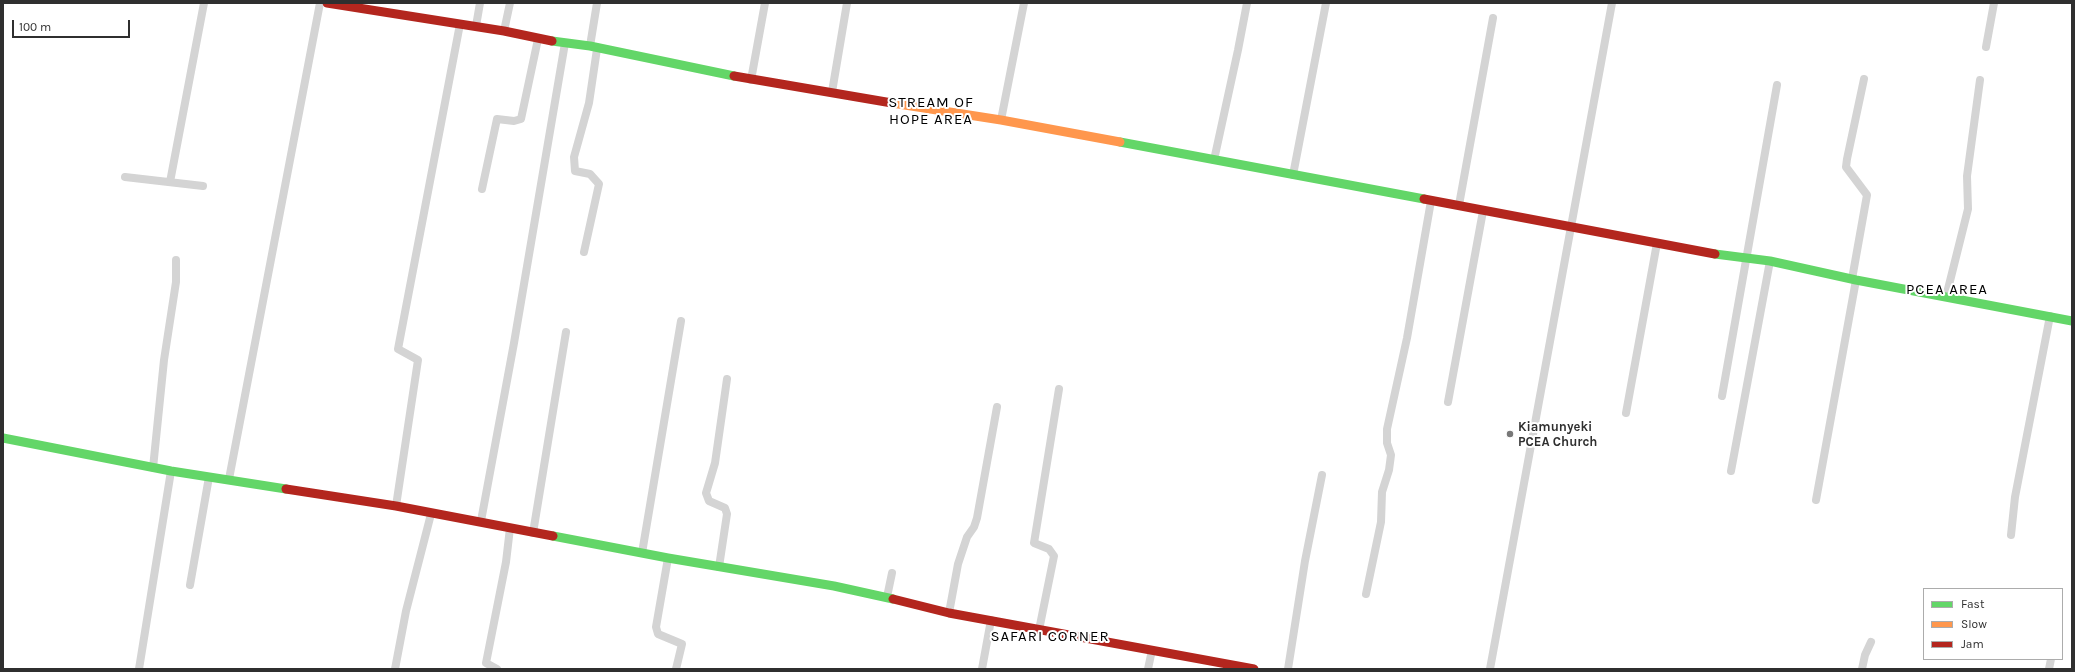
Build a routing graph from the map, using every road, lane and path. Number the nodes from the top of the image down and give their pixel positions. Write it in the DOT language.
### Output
graph roads {
  1 [pos="204,3"];
  2 [pos="320,3"];
  3 [pos="327,3"];
  4 [pos="480,3"];
  5 [pos="510,3"];
  6 [pos="597,3"];
  7 [pos="765,3"];
  8 [pos="847,3"];
  9 [pos="1024,3"];
  10 [pos="1246,3"];
  11 [pos="1326,3"];
  12 [pos="1612,3"];
  13 [pos="1994,3"];
  14 [pos="340,4"];
  15 [pos="1493,18"];
  16 [pos="460,24"];
  17 [pos="476,26"];
  18 [pos="504,31"];
  19 [pos="538,39"];
  20 [pos="565,43"];
  21 [pos="594,47"];
  22 [pos="1986,47"];
  23 [pos="1864,79"];
  24 [pos="751,80"];
  25 [pos="1980,80"];
  26 [pos="1777,85"];
  27 [pos="832,92"];
  28 [pos="1001,120"];
  29 [pos="1214,160"];
  30 [pos="1293,175"];
  31 [pos="125,177"];
  32 [pos="170,182"];
  33 [pos="202,186"];
  34 [pos="482,189"];
  35 [pos="1431,201"];
  36 [pos="1459,206"];
  37 [pos="1483,211"];
  38 [pos="1572,227"];
  39 [pos="1657,243"];
  40 [pos="584,252"];
  41 [pos="1746,259"];
  42 [pos="176,260"];
  43 [pos="1770,261"];
  44 [pos="1854,279"];
  45 [pos="1946,297"];
  46 [pos="2050,316"];
  47 [pos="680,321"];
  48 [pos="2072,321"];
  49 [pos="566,332"];
  50 [pos="727,379"];
  51 [pos="1059,389"];
  52 [pos="1722,396"];
  53 [pos="1448,402"];
  54 [pos="997,407"];
  55 [pos="1626,412"];
  56 [pos="3,438"];
  57 [pos="153,468"];
  58 [pos="171,471"];
  59 [pos="1731,471"];
  60 [pos="1322,475"];
  61 [pos="209,477"];
  62 [pos="229,479"];
  63 [pos="1816,500"];
  64 [pos="396,506"];
  65 [pos="431,514"];
  66 [pos="481,521"];
  67 [pos="510,528"];
  68 [pos="533,533"];
  69 [pos="2011,535"];
  70 [pos="642,553"];
  71 [pos="668,558"];
  72 [pos="719,567"];
  73 [pos="892,573"];
  74 [pos="190,585"];
  75 [pos="1366,594"];
  76 [pos="887,597"];
  77 [pos="948,613"];
  78 [pos="991,620"];
  79 [pos="1039,630"];
  80 [pos="1871,642"];
  81 [pos="1152,650"];
  82 [pos="139,669"];
  83 [pos="395,669"];
  84 [pos="497,669"];
  85 [pos="676,669"];
  86 [pos="982,669"];
  87 [pos="1148,669"];
  88 [pos="1254,669"];
  89 [pos="1288,669"];
  90 [pos="1490,669"];
  91 [pos="1862,669"];
  1 -- 32 [label="street"];
  2 -- 62 [label="street"];
  3 -- 14 [label="street"];
  4 -- 17 [label="street"];
  5 -- 18 [label="street"];
  6 -- 21 [label="street"];
  7 -- 24 [label="street"];
  8 -- 27 [label="street"];
  9 -- 28 [label="street"];
  10 -- 29 [label="street"];
  11 -- 30 [label="street"];
  12 -- 38 [label="street"];
  13 -- 22 [label="street"];
  14 -- 16 [label="street"];
  15 -- 36 [label="street"];
  16 -- 17 [label="street"];
  16 -- 64 [label="street"];
  17 -- 18 [label="street"];
  18 -- 19 [label="street"];
  19 -- 20 [label="street"];
  19 -- 34 [label="street"];
  20 -- 21 [label="street"];
  20 -- 66 [label="street"];
  21 -- 24 [label="street"];
  21 -- 40 [label="street"];
  23 -- 44 [label="street"];
  24 -- 27 [label="street"];
  25 -- 45 [label="street"];
  26 -- 41 [label="street"];
  27 -- 28 [label="street"];
  28 -- 29 [label="street"];
  29 -- 30 [label="street"];
  30 -- 35 [label="street"];
  31 -- 32 [label="street"];
  32 -- 33 [label="street"];
  35 -- 36 [label="street"];
  35 -- 75 [label="street"];
  36 -- 37 [label="street"];
  37 -- 38 [label="street"];
  37 -- 53 [label="street"];
  38 -- 39 [label="street"];
  38 -- 90 [label="street"];
  39 -- 41 [label="street"];
  39 -- 55 [label="street"];
  41 -- 43 [label="street"];
  41 -- 52 [label="street"];
  42 -- 57 [label="street"];
  43 -- 44 [label="street"];
  43 -- 59 [label="street"];
  44 -- 45 [label="street"];
  44 -- 63 [label="street"];
  45 -- 46 [label="street"];
  46 -- 48 [label="street"];
  46 -- 69 [label="street"];
  47 -- 70 [label="street"];
  49 -- 68 [label="street"];
  50 -- 72 [label="street"];
  51 -- 79 [label="street"];
  54 -- 77 [label="street"];
  56 -- 57 [label="street"];
  57 -- 58 [label="street"];
  58 -- 61 [label="street"];
  58 -- 82 [label="street"];
  60 -- 89 [label="street"];
  61 -- 62 [label="street"];
  61 -- 74 [label="street"];
  62 -- 64 [label="street"];
  64 -- 65 [label="street"];
  65 -- 66 [label="street"];
  65 -- 83 [label="street"];
  66 -- 67 [label="street"];
  67 -- 68 [label="street"];
  67 -- 84 [label="street"];
  68 -- 70 [label="street"];
  70 -- 71 [label="street"];
  71 -- 72 [label="street"];
  71 -- 85 [label="street"];
  72 -- 76 [label="street"];
  73 -- 76 [label="street"];
  76 -- 77 [label="street"];
  77 -- 78 [label="street"];
  78 -- 79 [label="street"];
  78 -- 86 [label="street"];
  79 -- 81 [label="street"];
  80 -- 91 [label="street"];
  81 -- 87 [label="street"];
  81 -- 88 [label="street"];
}
